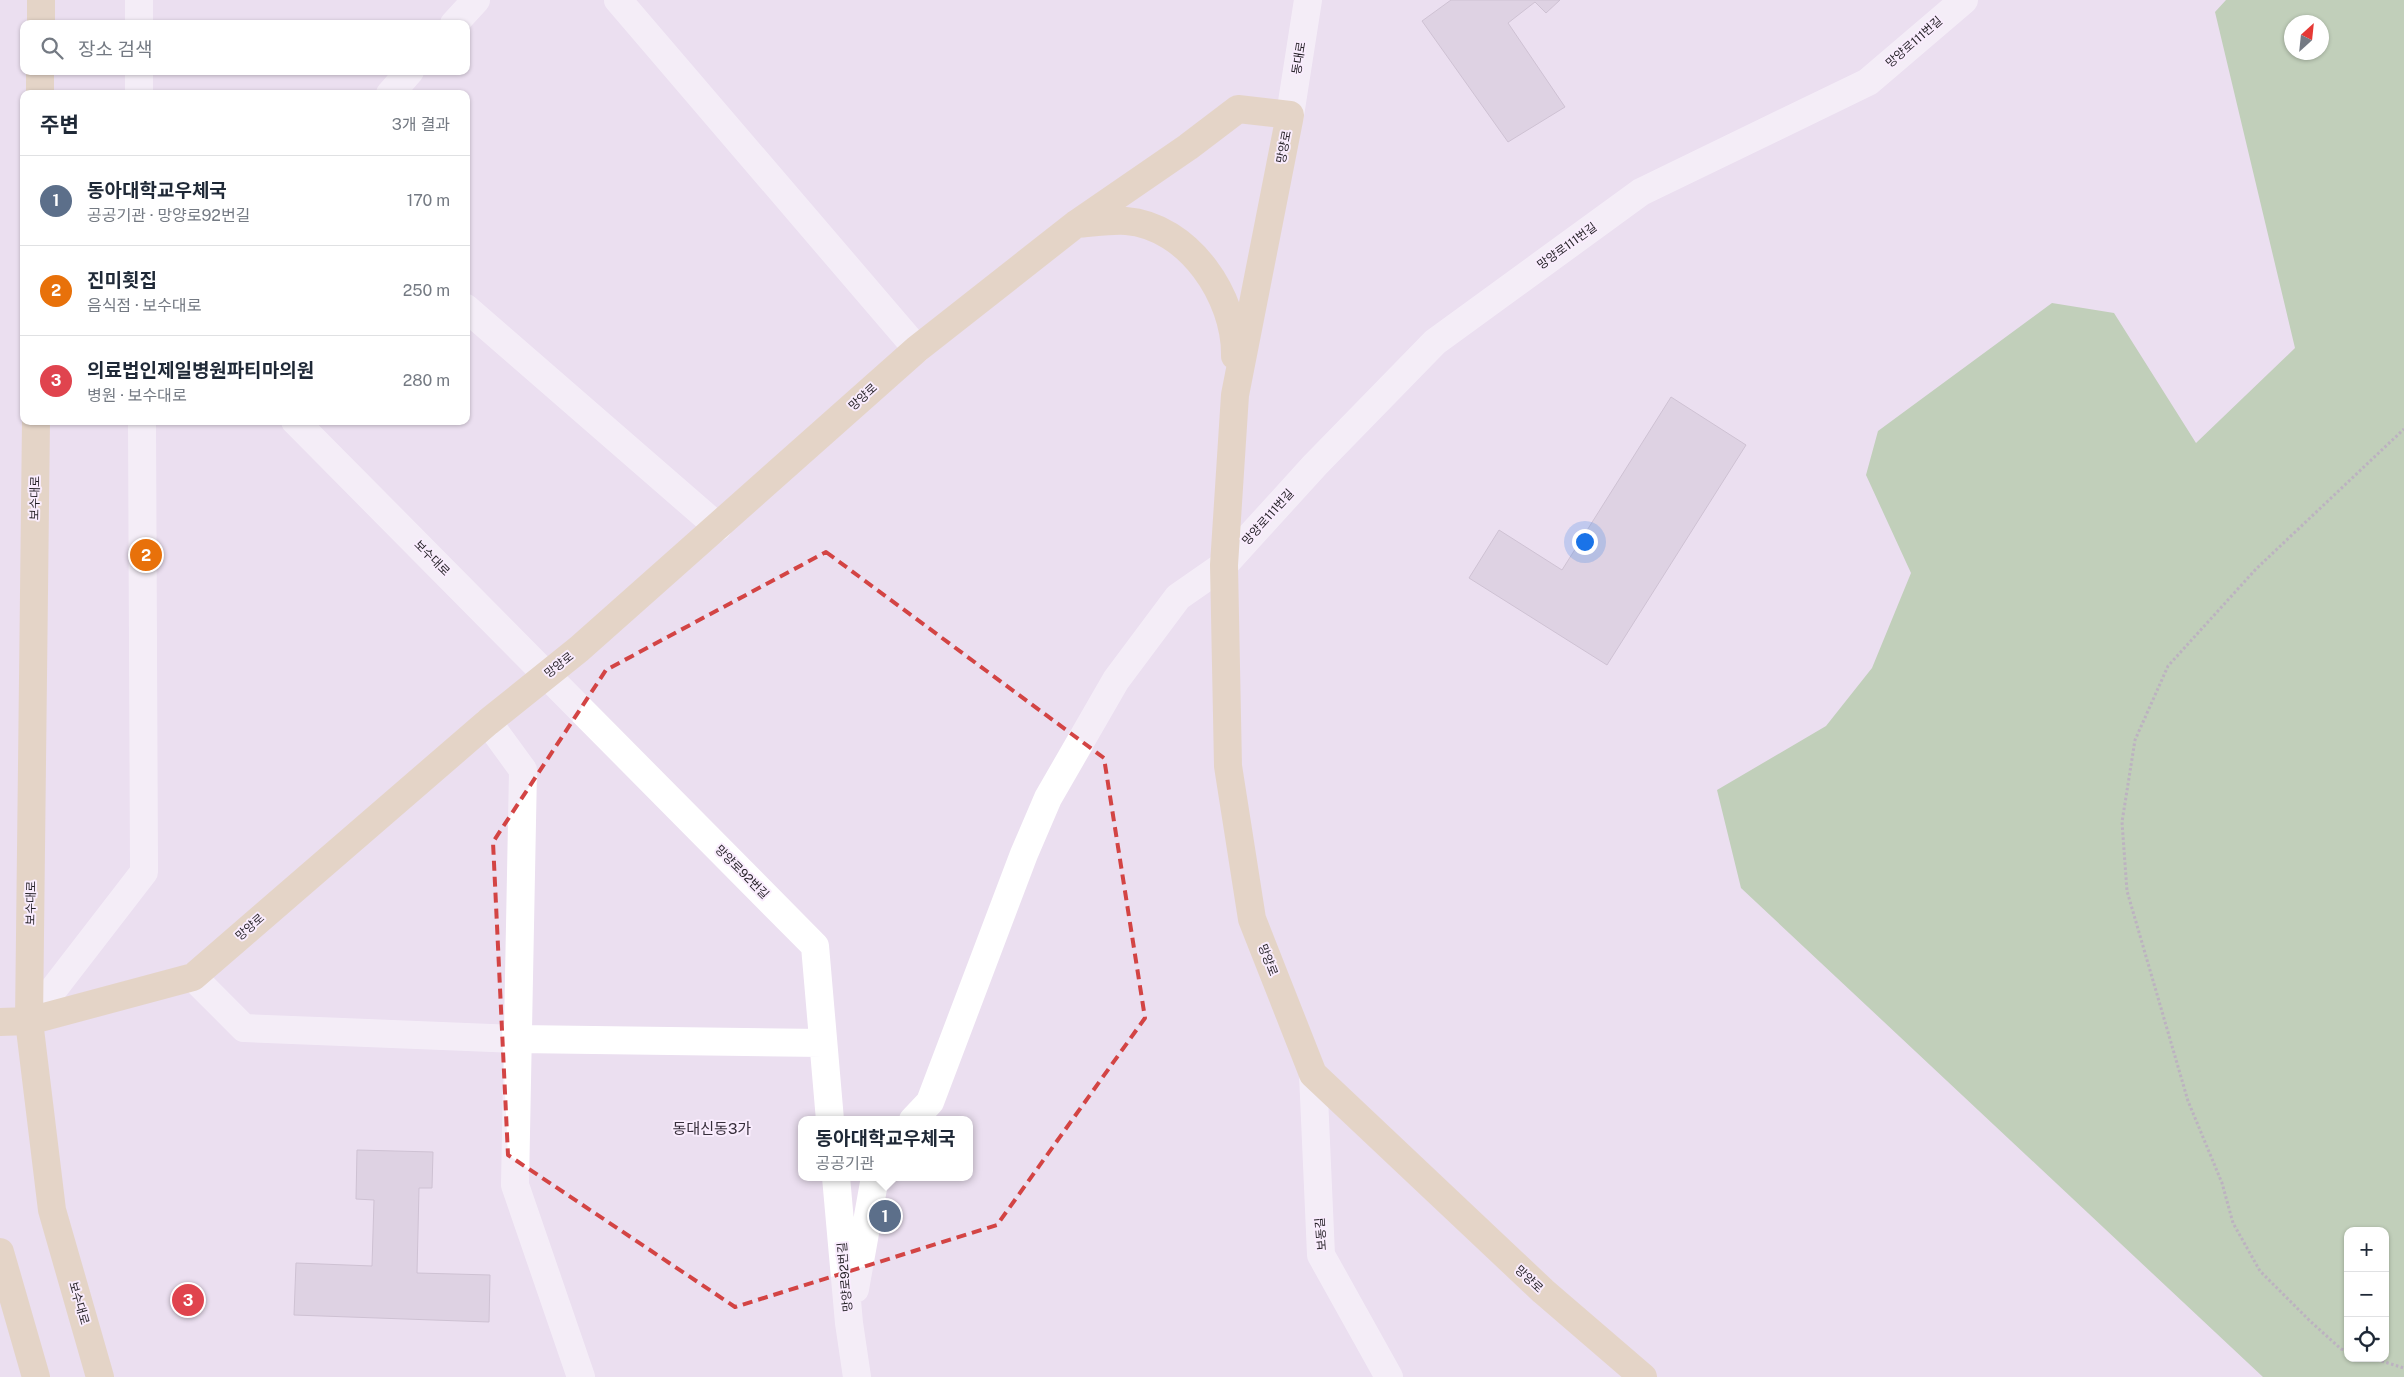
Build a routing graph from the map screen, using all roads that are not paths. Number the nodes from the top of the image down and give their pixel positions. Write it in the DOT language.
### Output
graph roads {
  1 [pos="41,0"];
  2 [pos="139,0"];
  3 [pos="476,0"];
  4 [pos="618,0"];
  5 [pos="1308,0"];
  6 [pos="1964,0"];
  7 [pos="41,20"];
  8 [pos="139,20"];
  9 [pos="458,20"];
  10 [pos="40,75"];
  11 [pos="139,75"];
  12 [pos="407,75"];
  13 [pos="40,90"];
  14 [pos="139,90"];
  15 [pos="393,90"];
  16 [pos="1290,115"];
  17 [pos="1076,224"];
  18 [pos="470,311"];
  19 [pos="917,349"];
  20 [pos="1235,395"];
  21 [pos="36,425"];
  22 [pos="142,425"];
  23 [pos="299,425"];
  24 [pos="718,527"];
  25 [pos="1224,565"];
  26 [pos="547,674"];
  27 [pos="488,722"];
  28 [pos="193,977"];
  29 [pos="29,1021"];
  30 [pos="0,1022"];
  31 [pos="518,1039"];
  32 [pos="823,1043"];
  33 [pos="1313,1074"];
  34 [pos="830,1116"];
  35 [pos="917,1116"];
  36 [pos="836,1181"];
  37 [pos="874,1181"];
  38 [pos="0,1252"];
  39 [pos="849,1323"];
  40 [pos="36,1377"];
  41 [pos="100,1377"];
  42 [pos="582,1377"];
  43 [pos="857,1377"];
  44 [pos="1389,1377"];
  45 [pos="1643,1377"];
  1 -- 7 [label="main road"];
  2 -- 8 [label="street"];
  3 -- 9 [label="street"];
  4 -- 19 [label="street"];
  5 -- 16 [label="street, 동대로"];
  6 -- 25 [label="street, 망양로111번길"];
  10 -- 13 [label="main road"];
  11 -- 14 [label="street"];
  12 -- 15 [label="street"];
  16 -- 17 [label="main road, 망양로"];
  16 -- 20 [label="main road, 망양로"];
  17 -- 19 [label="main road, 망양로"];
  17 -- 20 [label="main road, 망양로"];
  18 -- 24 [label="street"];
  19 -- 24 [label="main road, 망양로"];
  20 -- 25 [label="main road, 망양로"];
  21 -- 29 [label="main road, 보수대로"];
  22 -- 29 [label="street"];
  23 -- 26 [label="street, 보수대로"];
  24 -- 26 [label="main road, 망양로"];
  25 -- 33 [label="main road, 망양로"];
  25 -- 35 [label="street, 망양로111번길"];
  26 -- 27 [label="main road, 망양로"];
  26 -- 32 [label="street, 망양로92번길"];
  27 -- 28 [label="main road, 망양로"];
  27 -- 31 [label="street"];
  28 -- 29 [label="main road, 망양로"];
  28 -- 31 [label="street"];
  29 -- 30 [label="main road, 망양로"];
  29 -- 41 [label="main road, 보수대로"];
  31 -- 32 [label="street"];
  31 -- 42 [label="street"];
  32 -- 34 [label="street, 망양로92번길"];
  33 -- 44 [label="street, 보동길"];
  33 -- 45 [label="main road, 망양로"];
  36 -- 39 [label="street, 망양로92번길"];
  37 -- 39 [label="street"];
  38 -- 40 [label="main road"];
  39 -- 43 [label="street, 망양로92번길"];
}
